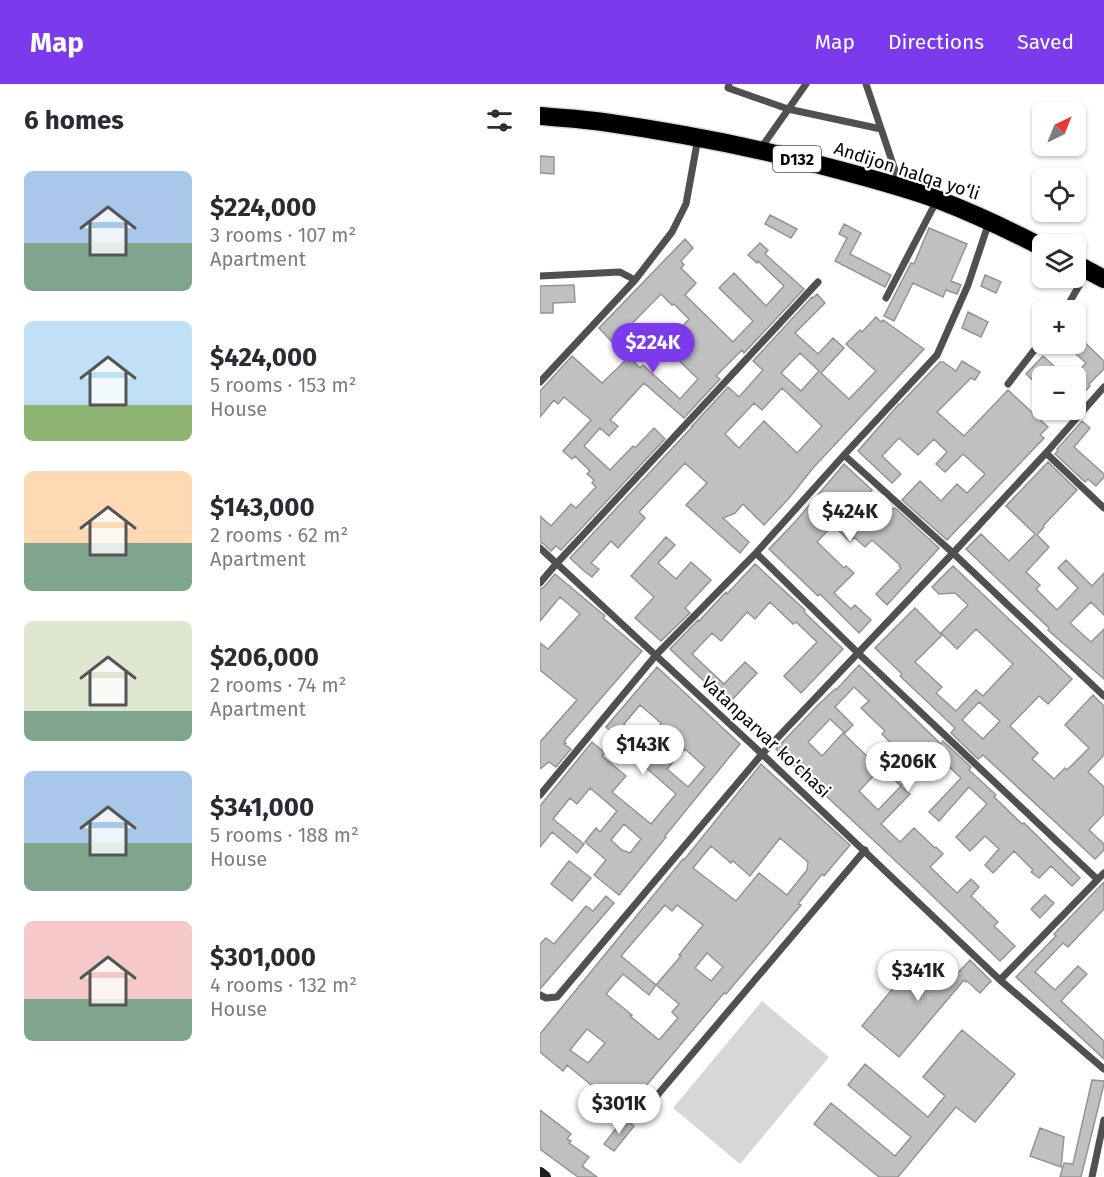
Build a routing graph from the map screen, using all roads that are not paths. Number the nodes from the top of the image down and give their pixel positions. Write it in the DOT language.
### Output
graph roads {
  1 [pos="729,84"];
  2 [pos="866,84"];
  3 [pos="805,85"];
  4 [pos="788,109"];
  5 [pos="540,116"];
  6 [pos="881,129"];
  7 [pos="698,138"];
  8 [pos="759,150"];
  9 [pos="901,188"];
  10 [pos="938,199"];
  11 [pos="989,221"];
  12 [pos="1032,242"];
  13 [pos="1094,271"];
  14 [pos="540,276"];
  15 [pos="634,280"];
  16 [pos="818,282"];
  17 [pos="886,298"];
  18 [pos="1072,300"];
  19 [pos="1032,353"];
  20 [pos="540,382"];
  21 [pos="1008,384"];
  22 [pos="1104,387"];
  23 [pos="1046,453"];
  24 [pos="844,455"];
  25 [pos="1104,508"];
  26 [pos="540,548"];
  27 [pos="756,553"];
  28 [pos="953,553"];
  29 [pos="557,563"];
  30 [pos="540,583"];
  31 [pos="858,653"];
  32 [pos="656,655"];
  33 [pos="1104,696"];
  34 [pos="762,754"];
  35 [pos="540,795"];
  36 [pos="865,850"];
  37 [pos="1104,873"];
  38 [pos="1097,879"];
  39 [pos="1000,980"];
  40 [pos="540,995"];
  41 [pos="1104,1069"];
  42 [pos="643,1112"];
  43 [pos="1104,1120"];
  44 [pos="540,1173"];
  45 [pos="545,1177"];
  46 [pos="1092,1177"];
  1 -- 4 [label="lane"];
  2 -- 6 [label="lane"];
  3 -- 4 [label="lane"];
  4 -- 6 [label="lane"];
  4 -- 8 [label="lane"];
  5 -- 7 [label="highway, Andijon halqa yo‘li / D132"];
  6 -- 9 [label="lane"];
  7 -- 8 [label="highway, Andijon halqa yo‘li / D132"];
  7 -- 15 [label="lane"];
  8 -- 9 [label="highway, Andijon halqa yo‘li / D132"];
  9 -- 10 [label="highway, Andijon halqa yo‘li / D132"];
  10 -- 11 [label="highway, Andijon halqa yo‘li / D132"];
  10 -- 17 [label="lane"];
  11 -- 12 [label="highway, Andijon halqa yo‘li / D132"];
  11 -- 24 [label="lane"];
  13 -- 18 [label="lane"];
  14 -- 15 [label="lane"];
  15 -- 20 [label="lane"];
  16 -- 29 [label="lane"];
  19 -- 21 [label="lane"];
  22 -- 23 [label="lane"];
  23 -- 25 [label="lane"];
  23 -- 28 [label="lane"];
  24 -- 27 [label="lane"];
  24 -- 28 [label="lane"];
  26 -- 29 [label="lane, Vatanparvar ko'chasi"];
  27 -- 31 [label="lane"];
  27 -- 32 [label="lane"];
  28 -- 31 [label="lane"];
  28 -- 33 [label="lane"];
  29 -- 30 [label="lane"];
  29 -- 32 [label="lane, Vatanparvar ko'chasi"];
  31 -- 34 [label="lane"];
  31 -- 38 [label="lane"];
  32 -- 34 [label="lane, Vatanparvar ko'chasi"];
  32 -- 35 [label="lane"];
  34 -- 36 [label="lane, Vatanparvar ko'chasi"];
  34 -- 40 [label="lane"];
  36 -- 39 [label="lane, Vatanparvar ko'chasi"];
  36 -- 42 [label="lane"];
  37 -- 38 [label="lane"];
  38 -- 39 [label="lane"];
  39 -- 41 [label="lane, Vatanparvar ko'chasi"];
  43 -- 46 [label="lane"];
  44 -- 45 [label="street"];
}
